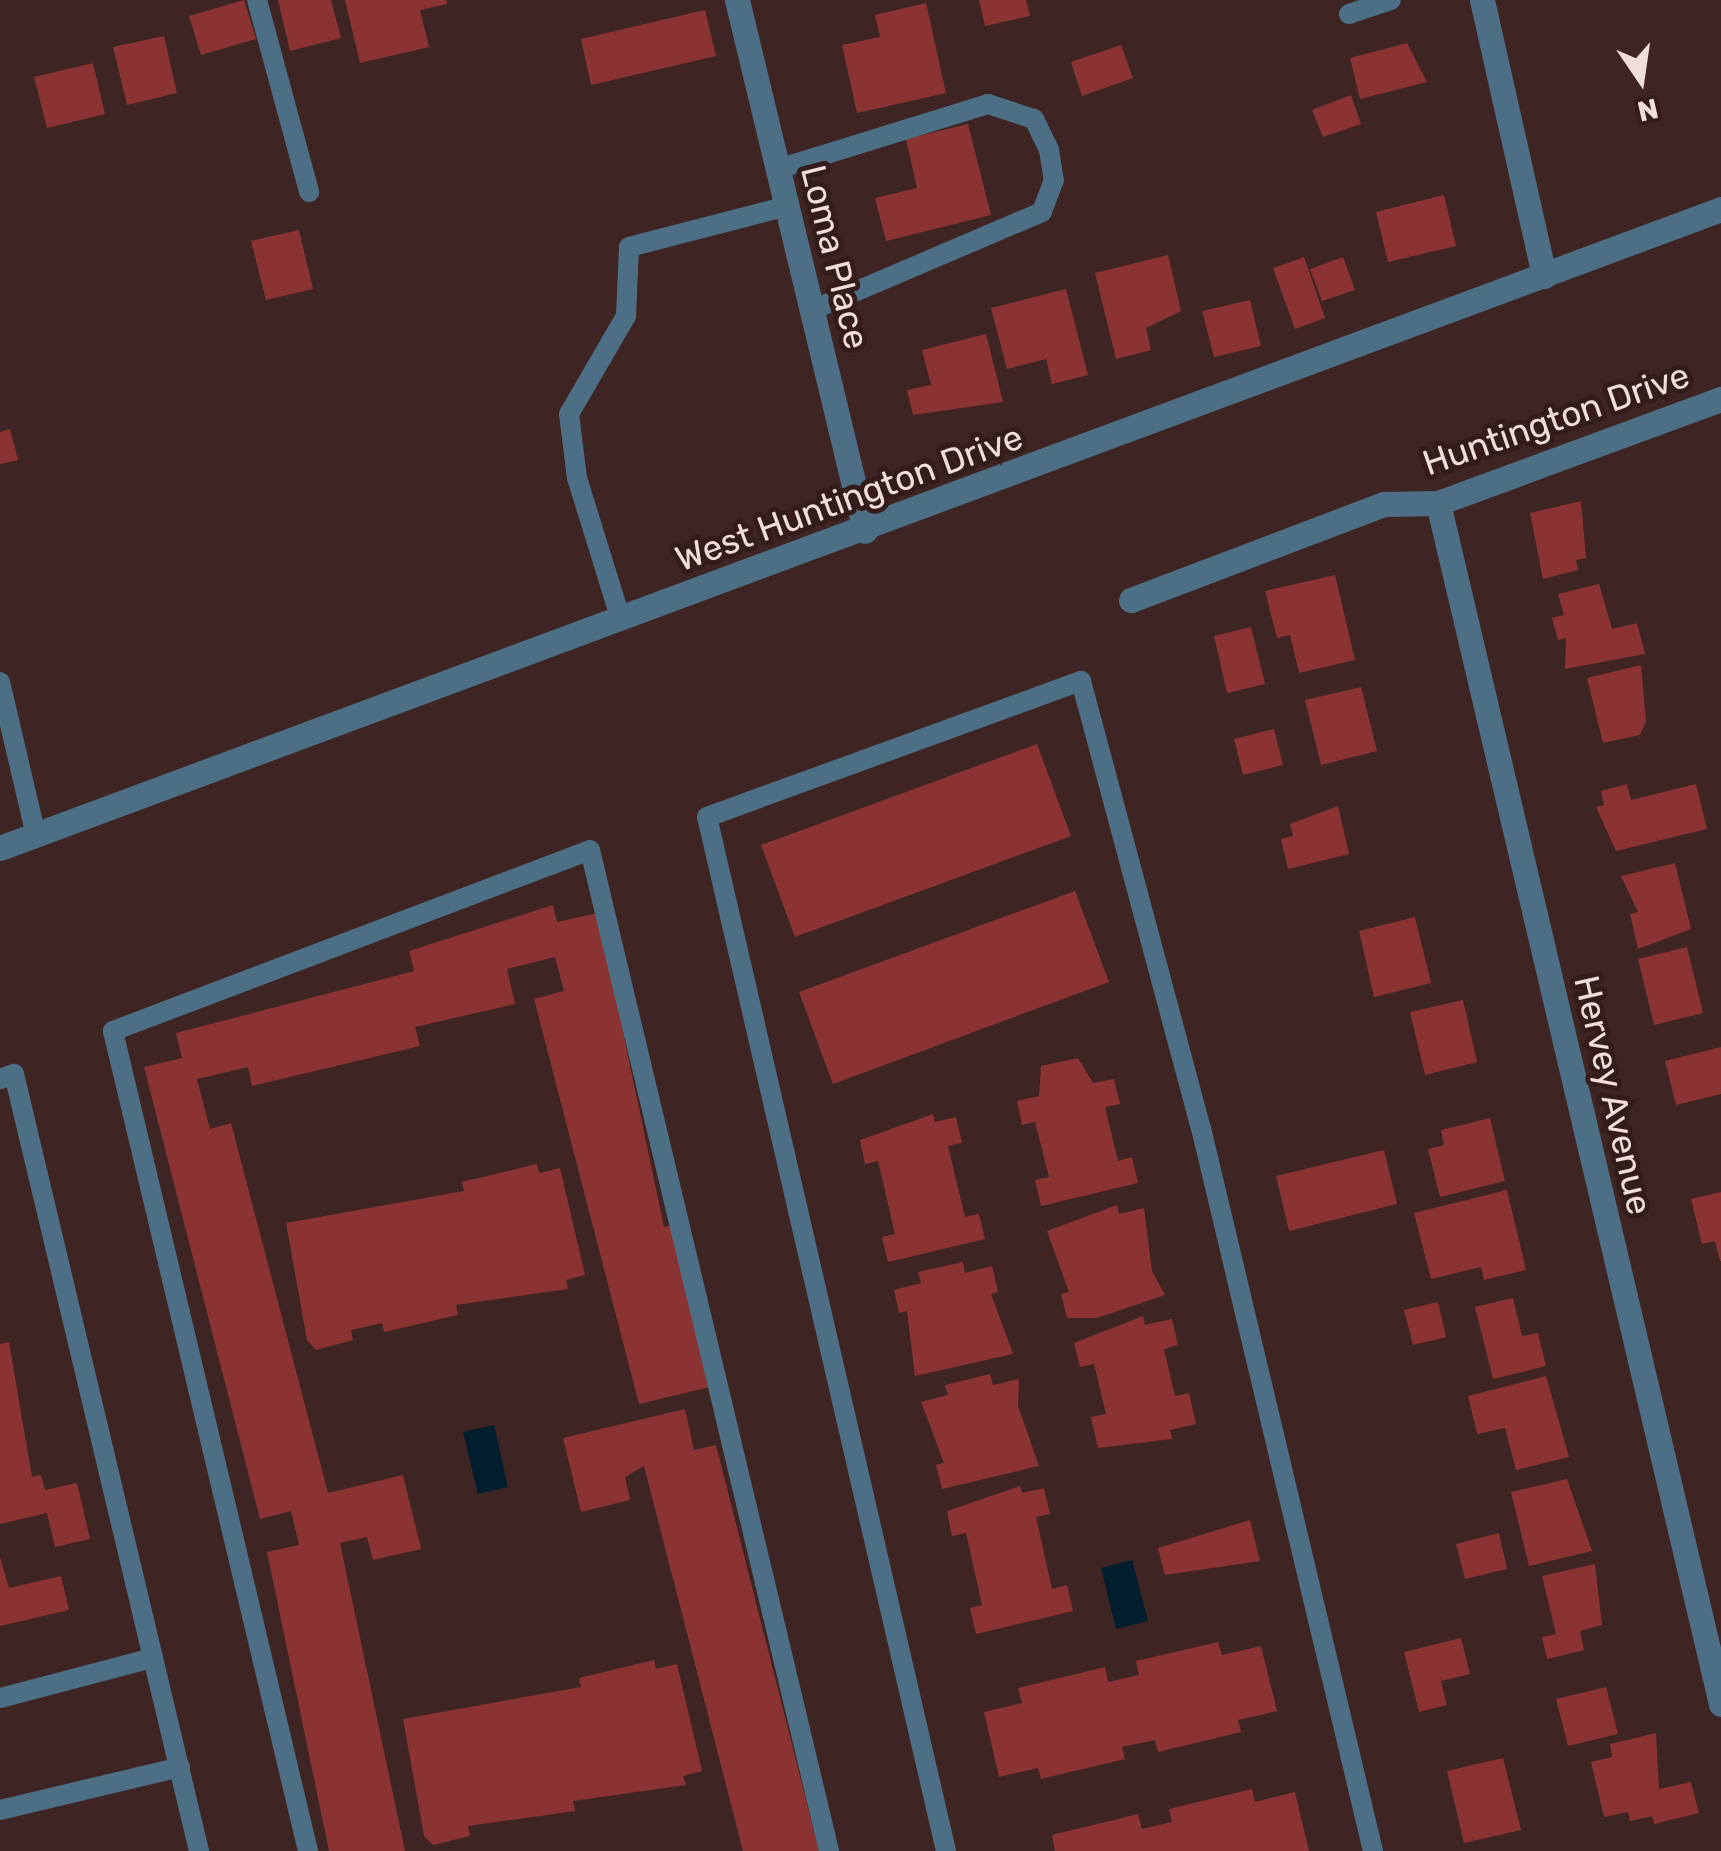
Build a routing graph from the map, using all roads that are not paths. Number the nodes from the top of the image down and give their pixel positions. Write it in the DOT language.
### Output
graph roads {
  1 [pos="257,0"];
  2 [pos="738,0"];
  3 [pos="1391,0"];
  4 [pos="1482,0"];
  5 [pos="1349,14"];
  6 [pos="778,169"];
  7 [pos="309,192"];
  8 [pos="787,206"];
  9 [pos="1721,209"];
  10 [pos="1544,276"];
  11 [pos="812,310"];
  12 [pos="1721,400"];
  13 [pos="1438,503"];
  14 [pos="864,530"];
  15 [pos="1132,600"];
  16 [pos="621,620"];
  17 [pos="0,682"];
  18 [pos="36,835"];
  19 [pos="0,848"];
  20 [pos="0,1079"];
  21 [pos="154,1658"];
  22 [pos="0,1698"];
  23 [pos="1721,1704"];
  24 [pos="180,1768"];
  25 [pos="0,1810"];
  26 [pos="200,1851"];
  27 [pos="308,1851"];
  28 [pos="830,1851"];
  29 [pos="946,1851"];
  30 [pos="1373,1851"];
  1 -- 7 [label="lane"];
  2 -- 6 [label="street, Loma Place"];
  3 -- 5 [label="lane"];
  4 -- 10 [label="street"];
  6 -- 8 [label="street, Loma Place"];
  6 -- 11 [label="lane"];
  8 -- 11 [label="street, Loma Place"];
  8 -- 16 [label="lane"];
  9 -- 10 [label="street, West Huntington Drive"];
  10 -- 14 [label="street, West Huntington Drive"];
  11 -- 14 [label="street, Loma Place"];
  12 -- 13 [label="street, Huntington Drive"];
  13 -- 15 [label="street, Huntington Drive"];
  13 -- 23 [label="street, Hervey Avenue"];
  14 -- 16 [label="street, West Huntington Drive"];
  16 -- 18 [label="street, West Huntington Drive"];
  17 -- 18 [label="lane"];
  18 -- 19 [label="street, West Huntington Drive"];
  20 -- 21 [label="lane"];
  21 -- 22 [label="lane"];
  21 -- 24 [label="lane"];
  24 -- 25 [label="lane"];
  24 -- 26 [label="lane"];
  27 -- 28 [label="lane"];
  29 -- 30 [label="lane"];
}
